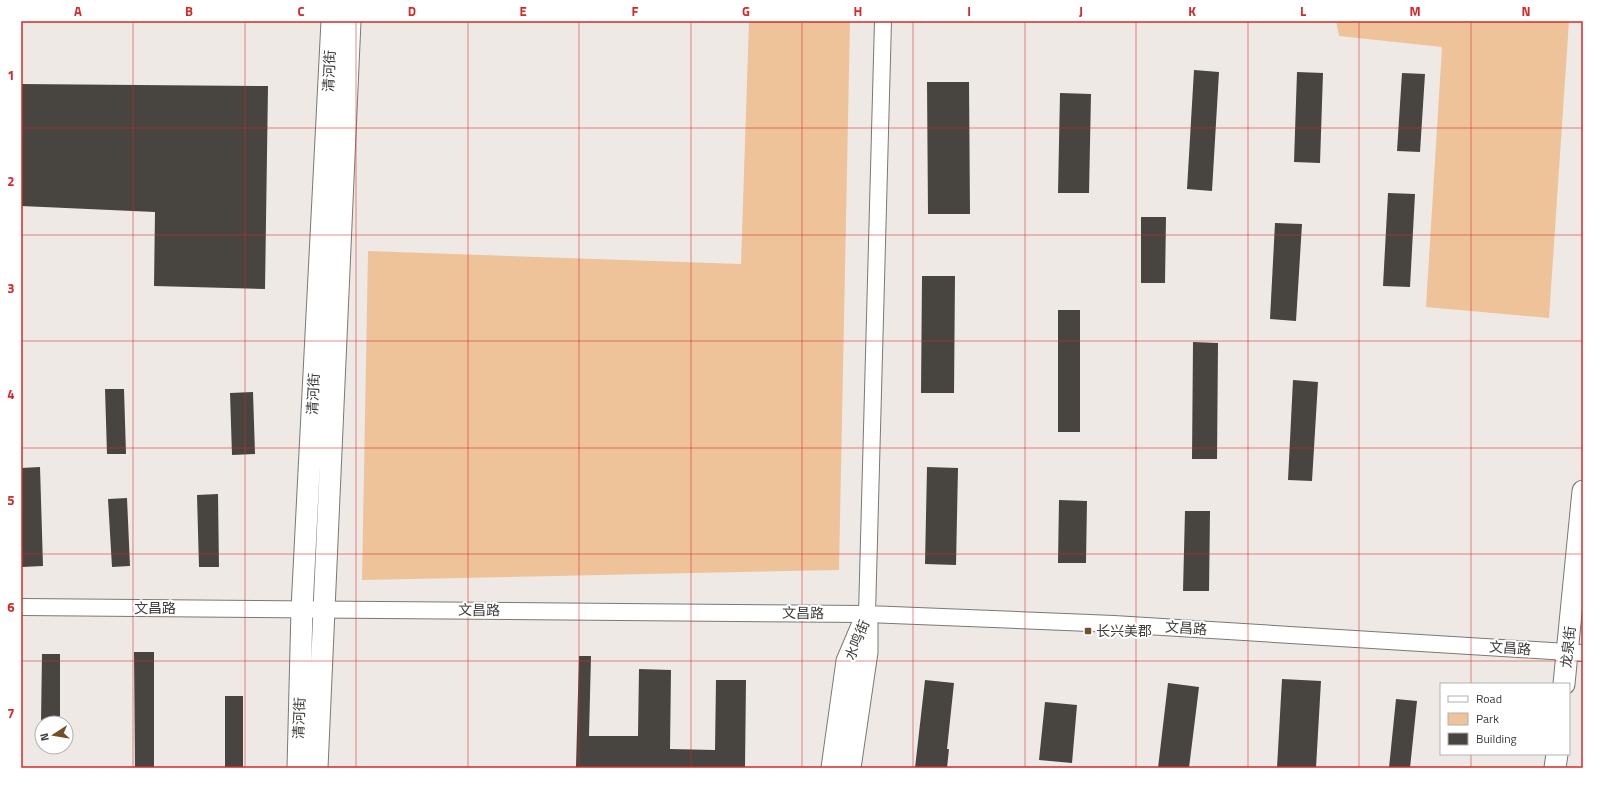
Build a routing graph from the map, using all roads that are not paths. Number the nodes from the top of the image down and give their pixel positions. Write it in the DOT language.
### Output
graph roads {
  1 [pos="332,21"];
  2 [pos="350,21"];
  3 [pos="883,21"];
  4 [pos="1583,491"];
  5 [pos="21,607"];
  6 [pos="302,609"];
  7 [pos="324,609"];
  8 [pos="867,614"];
  9 [pos="1575,652"];
  10 [pos="1564,683"];
  11 [pos="1556,755"];
  12 [pos="298,768"];
  13 [pos="317,768"];
  14 [pos="832,768"];
  15 [pos="850,768"];
  16 [pos="1555,768"];
  1 -- 6 [label="main road, 清河街"];
  2 -- 7 [label="main road, 清河街"];
  3 -- 8 [label="street"];
  4 -- 9 [label="main road, 龙泉街"];
  5 -- 6 [label="street, 文昌路"];
  6 -- 7 [label="street, 文昌路"];
  6 -- 12 [label="main road, 清河街"];
  7 -- 8 [label="street, 文昌路"];
  7 -- 13 [label="main road, 清河街"];
  8 -- 9 [label="street, 文昌路"];
  8 -- 14 [label="main road, 水鸣街"];
  8 -- 15 [label="main road, 水鸣街"];
  9 -- 10 [label="main road, 龙泉街"];
  11 -- 16 [label="main road"];
}
